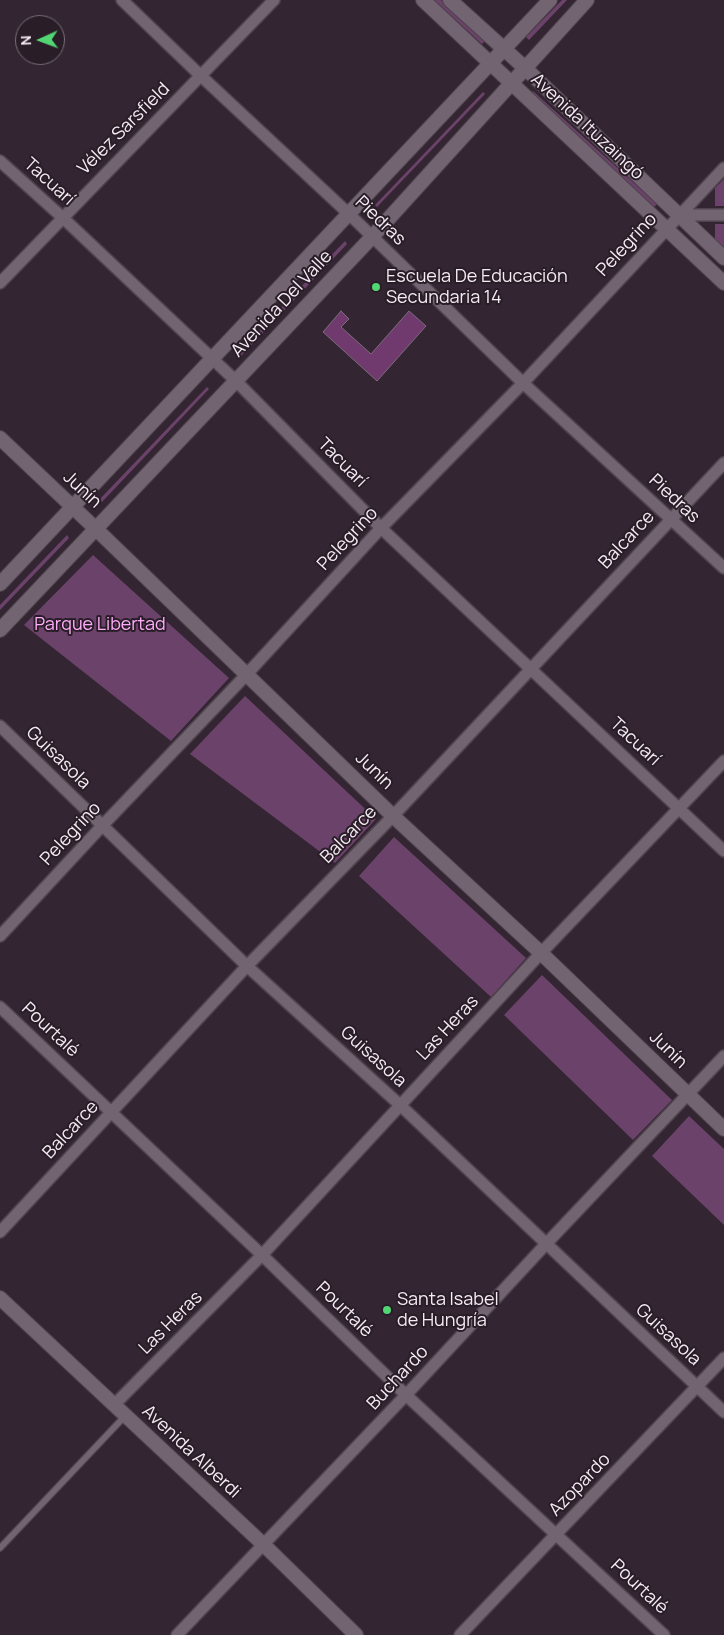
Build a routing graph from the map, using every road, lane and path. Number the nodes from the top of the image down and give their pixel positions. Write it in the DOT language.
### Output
graph roads {
  1 [pos="122,0"];
  2 [pos="274,0"];
  3 [pos="423,0"];
  4 [pos="450,0"];
  5 [pos="550,0"];
  6 [pos="587,0"];
  7 [pos="503,50"];
  8 [pos="491,63"];
  9 [pos="525,68"];
  10 [pos="201,76"];
  11 [pos="512,82"];
  12 [pos="0,161"];
  13 [pos="724,168"];
  14 [pos="349,214"];
  15 [pos="679,215"];
  16 [pos="724,215"];
  17 [pos="62,218"];
  18 [pos="666,228"];
  19 [pos="372,237"];
  20 [pos="724,258"];
  21 [pos="0,283"];
  22 [pos="724,283"];
  23 [pos="212,359"];
  24 [pos="236,381"];
  25 [pos="523,383"];
  26 [pos="0,438"];
  27 [pos="724,463"];
  28 [pos="72,507"];
  29 [pos="670,520"];
  30 [pos="96,528"];
  31 [pos="381,528"];
  32 [pos="724,568"];
  33 [pos="0,584"];
  34 [pos="0,630"];
  35 [pos="531,668"];
  36 [pos="247,674"];
  37 [pos="0,726"];
  38 [pos="724,761"];
  39 [pos="680,808"];
  40 [pos="393,816"];
  41 [pos="102,826"];
  42 [pos="724,851"];
  43 [pos="0,936"];
  44 [pos="540,953"];
  45 [pos="247,966"];
  46 [pos="0,1008"];
  47 [pos="724,1056"];
  48 [pos="687,1094"];
  49 [pos="400,1105"];
  50 [pos="112,1112"];
  51 [pos="724,1129"];
  52 [pos="0,1232"];
  53 [pos="546,1244"];
  54 [pos="262,1255"];
  55 [pos="0,1298"];
  56 [pos="724,1358"];
  57 [pos="697,1386"];
  58 [pos="406,1395"];
  59 [pos="114,1405"];
  60 [pos="724,1412"];
  61 [pos="125,1416"];
  62 [pos="557,1534"];
  63 [pos="265,1546"];
  64 [pos="0,1548"];
  65 [pos="177,1635"];
  66 [pos="356,1635"];
  67 [pos="460,1635"];
  68 [pos="664,1635"];
  1 -- 10 [label="street, Piedras"];
  2 -- 10 [label="street, Vélez Sarsfield"];
  3 -- 8 [label="main road, Avenida Ituzaingó"];
  4 -- 7 [label="main road, Avenida Ituzaingó"];
  5 -- 7 [label="main road, Avenida Del Valle"];
  6 -- 9 [label="main road, Avenida Del Valle"];
  7 -- 8 [label="main road, Avenida Del Valle"];
  7 -- 9 [label="main road, Avenida Ituzaingó"];
  8 -- 11 [label="main road, Avenida Ituzaingó"];
  8 -- 14 [label="main road, Avenida Del Valle"];
  9 -- 11 [label="main road, Avenida Del Valle"];
  9 -- 15 [label="main road, Avenida Ituzaingó"];
  10 -- 14 [label="street, Piedras"];
  10 -- 17 [label="street, Vélez Sarsfield"];
  11 -- 18 [label="main road, Avenida Ituzaingó"];
  11 -- 19 [label="main road, Avenida Del Valle"];
  12 -- 17 [label="street, Tacuarí"];
  13 -- 15 [label="street, Pelegrino"];
  14 -- 19 [label="street, Piedras"];
  14 -- 23 [label="main road, Avenida Del Valle"];
  15 -- 16 [label="street"];
  15 -- 18 [label="street, Pelegrino"];
  15 -- 20 [label="main road, Avenida Ituzaingó"];
  17 -- 21 [label="street, Vélez Sarsfield"];
  17 -- 23 [label="street, Tacuarí"];
  18 -- 22 [label="main road, Avenida Ituzaingó"];
  18 -- 25 [label="street, Pelegrino"];
  19 -- 24 [label="main road, Avenida Del Valle"];
  19 -- 25 [label="street, Piedras"];
  23 -- 24 [label="street, Tacuarí"];
  23 -- 28 [label="main road, Avenida Del Valle"];
  24 -- 30 [label="main road, Avenida Del Valle"];
  24 -- 31 [label="street, Tacuarí"];
  25 -- 29 [label="street, Piedras"];
  25 -- 31 [label="street, Pelegrino"];
  26 -- 28 [label="main road, Junín"];
  27 -- 29 [label="street, Balcarce"];
  28 -- 30 [label="main road, Junín"];
  28 -- 33 [label="main road, Avenida Del Valle"];
  29 -- 32 [label="street, Piedras"];
  29 -- 35 [label="street, Balcarce"];
  30 -- 34 [label="main road, Avenida Del Valle"];
  30 -- 36 [label="main road, Junín"];
  31 -- 35 [label="street, Tacuarí"];
  31 -- 36 [label="street, Pelegrino"];
  35 -- 39 [label="street, Tacuarí"];
  35 -- 40 [label="street, Balcarce"];
  36 -- 40 [label="main road, Junín"];
  36 -- 41 [label="street, Pelegrino"];
  37 -- 41 [label="street, Guisasola"];
  38 -- 39 [label="street, Las Heras"];
  39 -- 42 [label="street, Tacuarí"];
  39 -- 44 [label="street, Las Heras"];
  40 -- 44 [label="main road, Junín"];
  40 -- 45 [label="street, Balcarce"];
  41 -- 43 [label="street, Pelegrino"];
  41 -- 45 [label="street, Guisasola"];
  44 -- 48 [label="main road, Junín"];
  44 -- 49 [label="street, Las Heras"];
  45 -- 49 [label="street, Guisasola"];
  45 -- 50 [label="street, Balcarce"];
  46 -- 50 [label="street, Pourtalé"];
  47 -- 48 [label="street, Buchardo"];
  48 -- 51 [label="main road, Junín"];
  48 -- 53 [label="street, Buchardo"];
  49 -- 53 [label="street, Guisasola"];
  49 -- 54 [label="street, Las Heras"];
  50 -- 52 [label="street, Balcarce"];
  50 -- 54 [label="street, Pourtalé"];
  53 -- 57 [label="street, Guisasola"];
  53 -- 58 [label="street, Buchardo"];
  54 -- 58 [label="street, Pourtalé"];
  54 -- 59 [label="street, Las Heras"];
  55 -- 59 [label="main road, Avenida Alberdi"];
  56 -- 57 [label="street, Azopardo"];
  57 -- 60 [label="street, Guisasola"];
  57 -- 62 [label="street, Azopardo"];
  58 -- 62 [label="street, Pourtalé"];
  58 -- 63 [label="street, Buchardo"];
  59 -- 61 [label="main road, Avenida Alberdi"];
  61 -- 63 [label="main road, Avenida Alberdi"];
  61 -- 64 [label="lane"];
  62 -- 67 [label="street, Azopardo"];
  62 -- 68 [label="street, Pourtalé"];
  63 -- 65 [label="street, Buchardo"];
  63 -- 66 [label="main road, Avenida Alberdi"];
}
